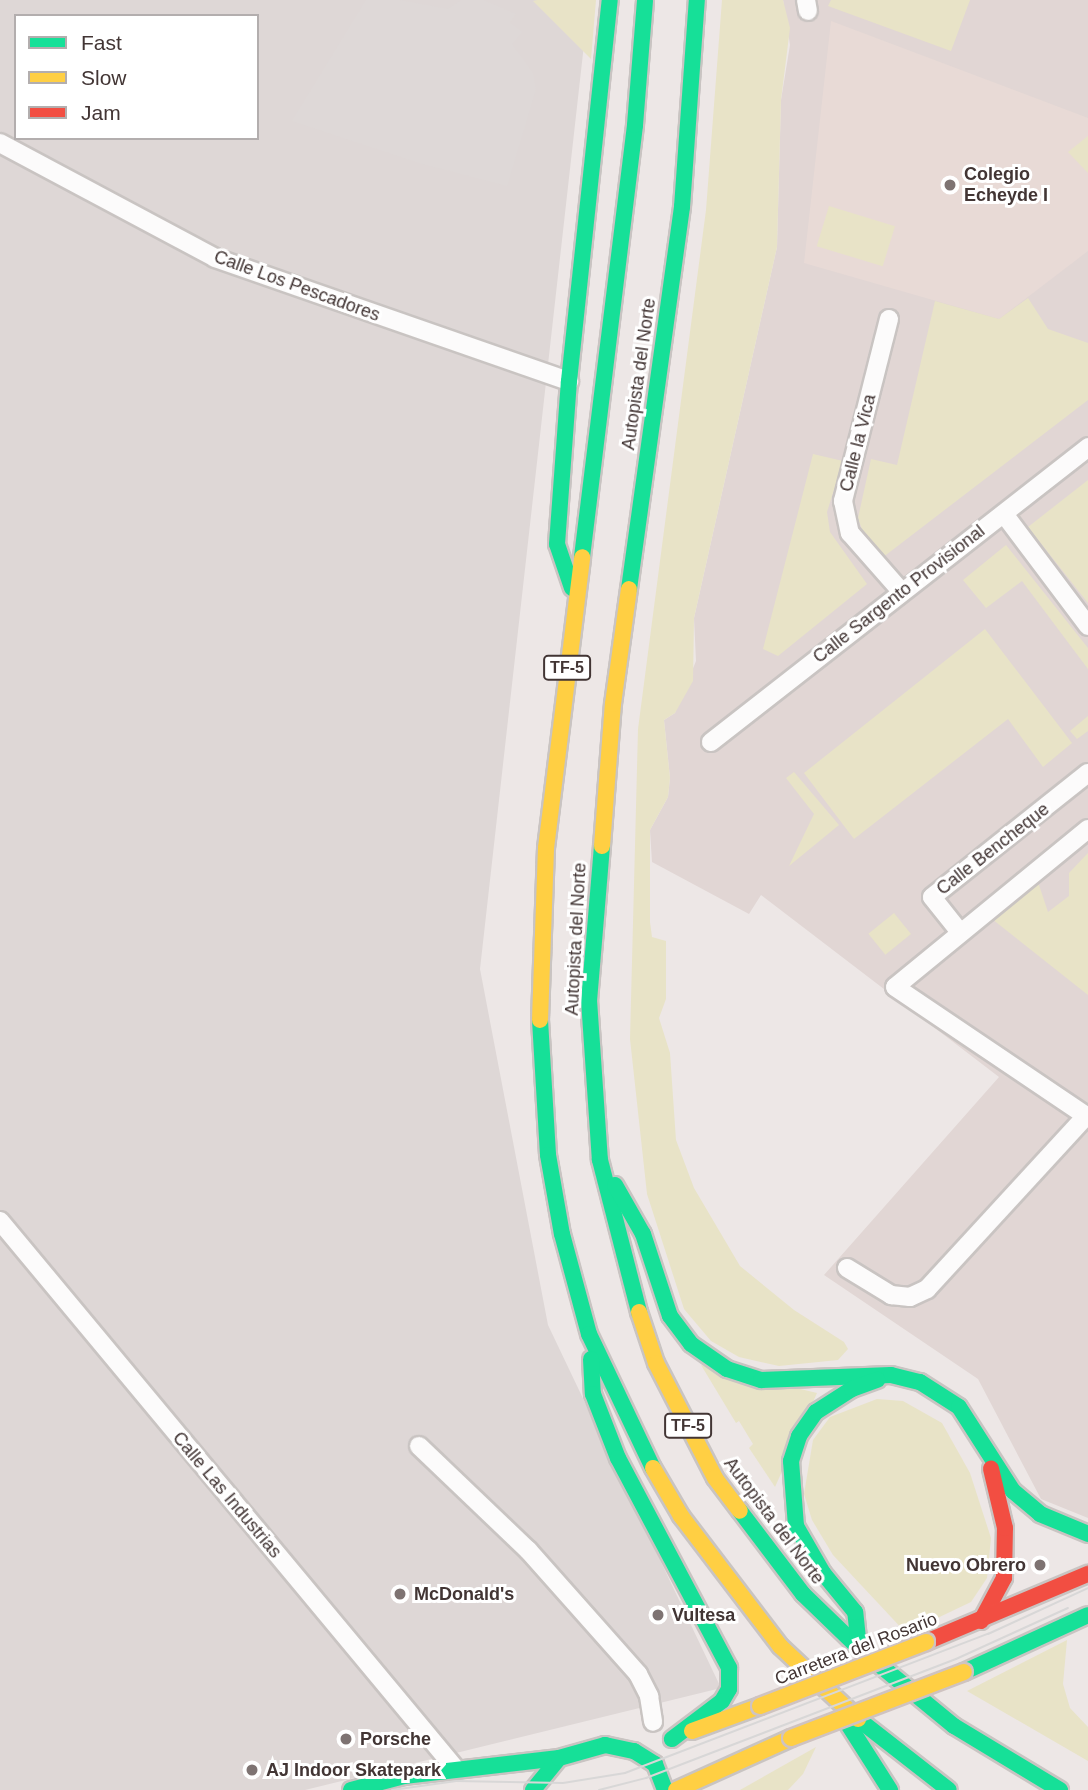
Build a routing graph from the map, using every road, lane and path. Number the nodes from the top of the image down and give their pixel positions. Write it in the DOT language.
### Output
graph roads {
  1 [pos="610,0"];
  2 [pos="645,0"];
  3 [pos="697,0"];
  4 [pos="0,143"];
  5 [pos="889,319"];
  6 [pos="569,381"];
  7 [pos="1088,447"];
  8 [pos="1004,514"];
  9 [pos="901,591"];
  10 [pos="575,596"];
  11 [pos="1088,626"];
  12 [pos="711,742"];
  13 [pos="1088,773"];
  14 [pos="1088,829"];
  15 [pos="959,932"];
  16 [pos="1087,1117"];
  17 [pos="600,1160"];
  18 [pos="0,1221"];
  19 [pos="847,1268"];
  20 [pos="589,1334"];
  21 [pos="891,1375"];
  22 [pos="419,1446"];
  23 [pos="987,1453"];
  24 [pos="1088,1534"];
  25 [pos="1088,1574"];
  26 [pos="1088,1615"];
  27 [pos="981,1621"];
  28 [pos="859,1648"];
  29 [pos="832,1699"];
  30 [pos="653,1722"];
  31 [pos="672,1739"];
  32 [pos="634,1751"];
  33 [pos="559,1758"];
  34 [pos="455,1769"];
  35 [pos="351,1790"];
  36 [pos="533,1790"];
  37 [pos="665,1790"];
  38 [pos="676,1790"];
  39 [pos="890,1790"];
  40 [pos="949,1790"];
  41 [pos="1060,1790"];
  1 -- 6 [label="main road"];
  2 -- 10 [label="main road, Autopista del Norte / TF-5"];
  3 -- 17 [label="main road, Autopista del Norte / TF-5"];
  4 -- 6 [label="street, Calle Los Pescadores"];
  5 -- 9 [label="street, Calle la Vica"];
  6 -- 10 [label="main road"];
  7 -- 8 [label="street, Calle Sargento Provisional"];
  8 -- 9 [label="street, Calle Sargento Provisional"];
  8 -- 11 [label="street"];
  9 -- 12 [label="street, Calle Sargento Provisional"];
  10 -- 20 [label="main road, Autopista del Norte / TF-5"];
  13 -- 15 [label="street, Calle Bencheque"];
  14 -- 15 [label="street"];
  15 -- 16 [label="street"];
  16 -- 19 [label="street"];
  17 -- 21 [label="main road"];
  17 -- 28 [label="main road, Autopista del Norte / TF-5"];
  18 -- 34 [label="street, Calle Las Industrias"];
  20 -- 29 [label="main road, Autopista del Norte / TF-5"];
  20 -- 31 [label="main road"];
  21 -- 23 [label="main road"];
  21 -- 28 [label="main road"];
  22 -- 30 [label="street"];
  23 -- 24 [label="main road"];
  23 -- 27 [label="main road"];
  25 -- 27 [label="main road, Carretera del Rosario"];
  26 -- 38 [label="main road, bridge"];
  27 -- 31 [label="main road, Carretera del Rosario, bridge"];
  28 -- 41 [label="main road, Autopista del Norte / TF-5"];
  29 -- 39 [label="main road"];
  29 -- 40 [label="main road, Autopista del Norte / TF-5"];
  31 -- 32 [label="main road, Carretera del Rosario"];
  32 -- 33 [label="main road"];
  32 -- 37 [label="main road"];
  33 -- 34 [label="main road"];
  33 -- 36 [label="main road"];
  34 -- 35 [label="main road"];
}
